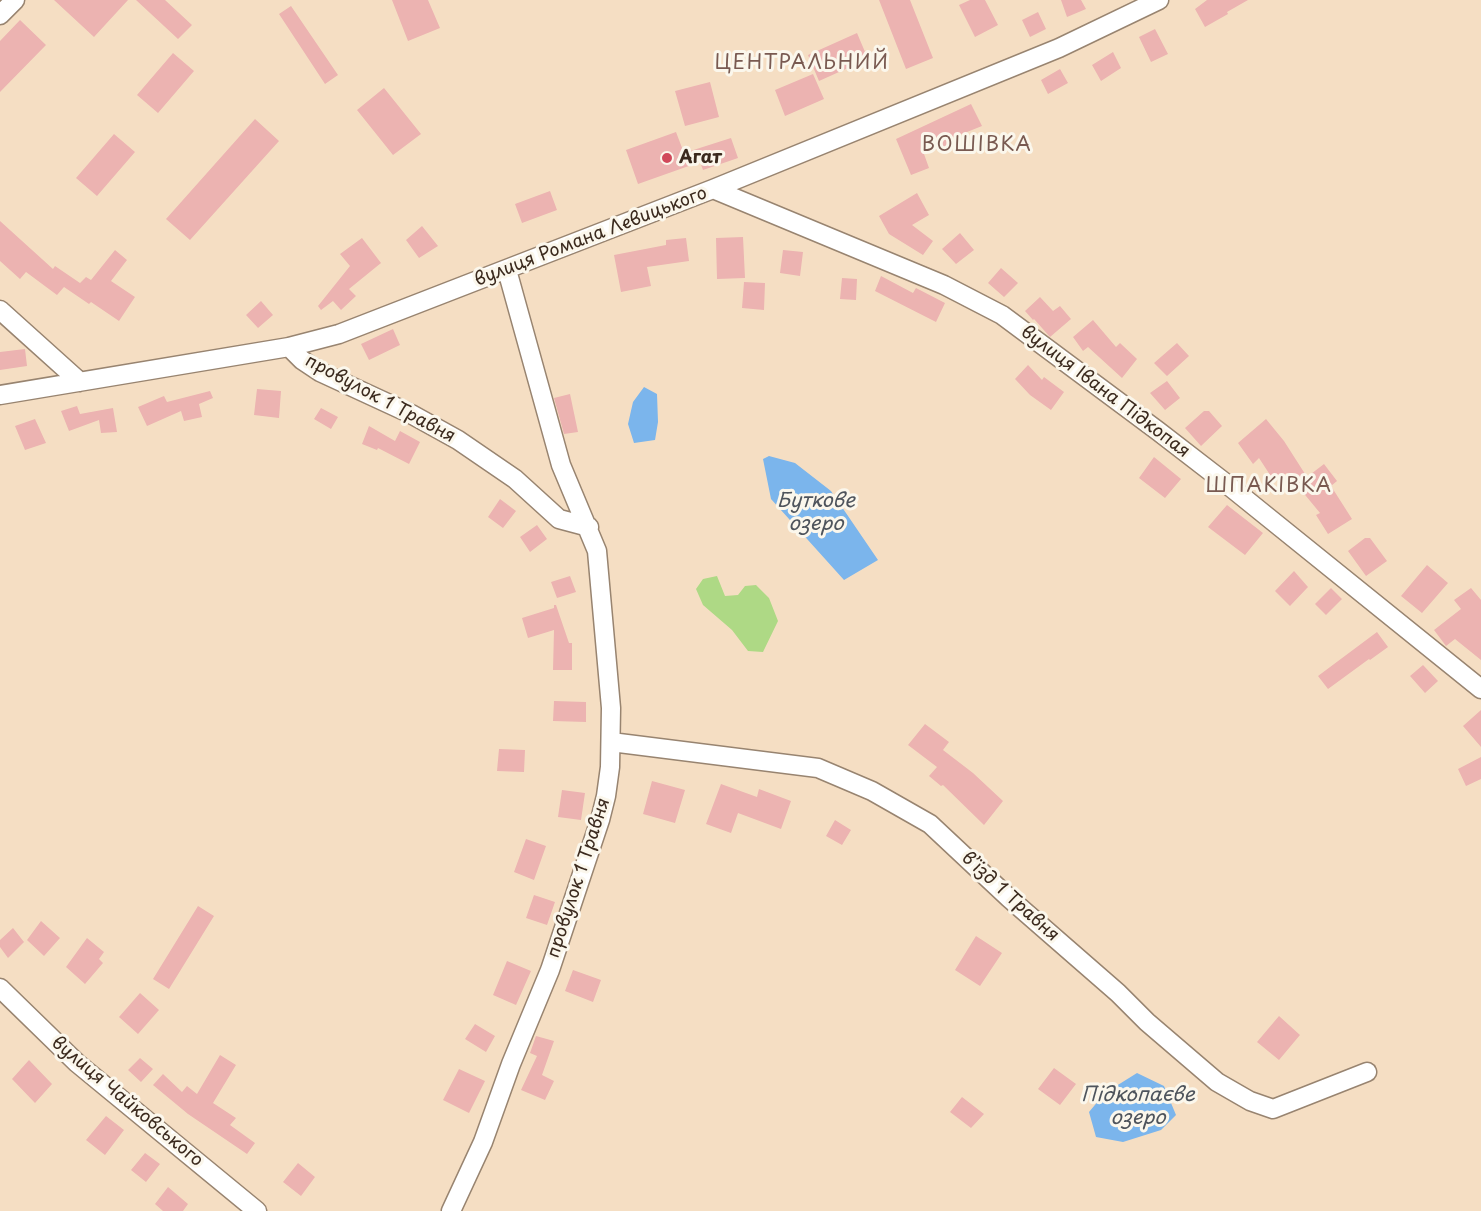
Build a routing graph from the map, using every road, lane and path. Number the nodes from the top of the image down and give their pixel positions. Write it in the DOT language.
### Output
graph roads {
  1 [pos="15,0"];
  2 [pos="1159,0"];
  3 [pos="0,15"];
  4 [pos="713,189"];
  5 [pos="507,270"];
  6 [pos="0,310"];
  7 [pos="289,347"];
  8 [pos="80,382"];
  9 [pos="0,395"];
  10 [pos="589,527"];
  11 [pos="1481,689"];
  12 [pos="611,742"];
  13 [pos="0,988"];
  14 [pos="1367,1072"];
  15 [pos="257,1211"];
  16 [pos="451,1211"];
  1 -- 3 [label="street"];
  2 -- 4 [label="street, вулиця Романа Левицького"];
  4 -- 5 [label="street, вулиця Романа Левицького"];
  4 -- 11 [label="street, вулиця Івана Підкопая"];
  5 -- 7 [label="street, вулиця Романа Левицького"];
  5 -- 10 [label="street, провулок 1 Травня"];
  6 -- 8 [label="street"];
  7 -- 8 [label="street, вулиця Романа Левицького"];
  7 -- 10 [label="street, провулок 1 Травня"];
  8 -- 9 [label="street, вулиця Романа Левицького"];
  10 -- 12 [label="street, провулок 1 Травня"];
  12 -- 14 [label="street, в’їзд 1 Травня"];
  12 -- 16 [label="street, провулок 1 Травня"];
  13 -- 15 [label="street, вулиця Чайковського"];
}
